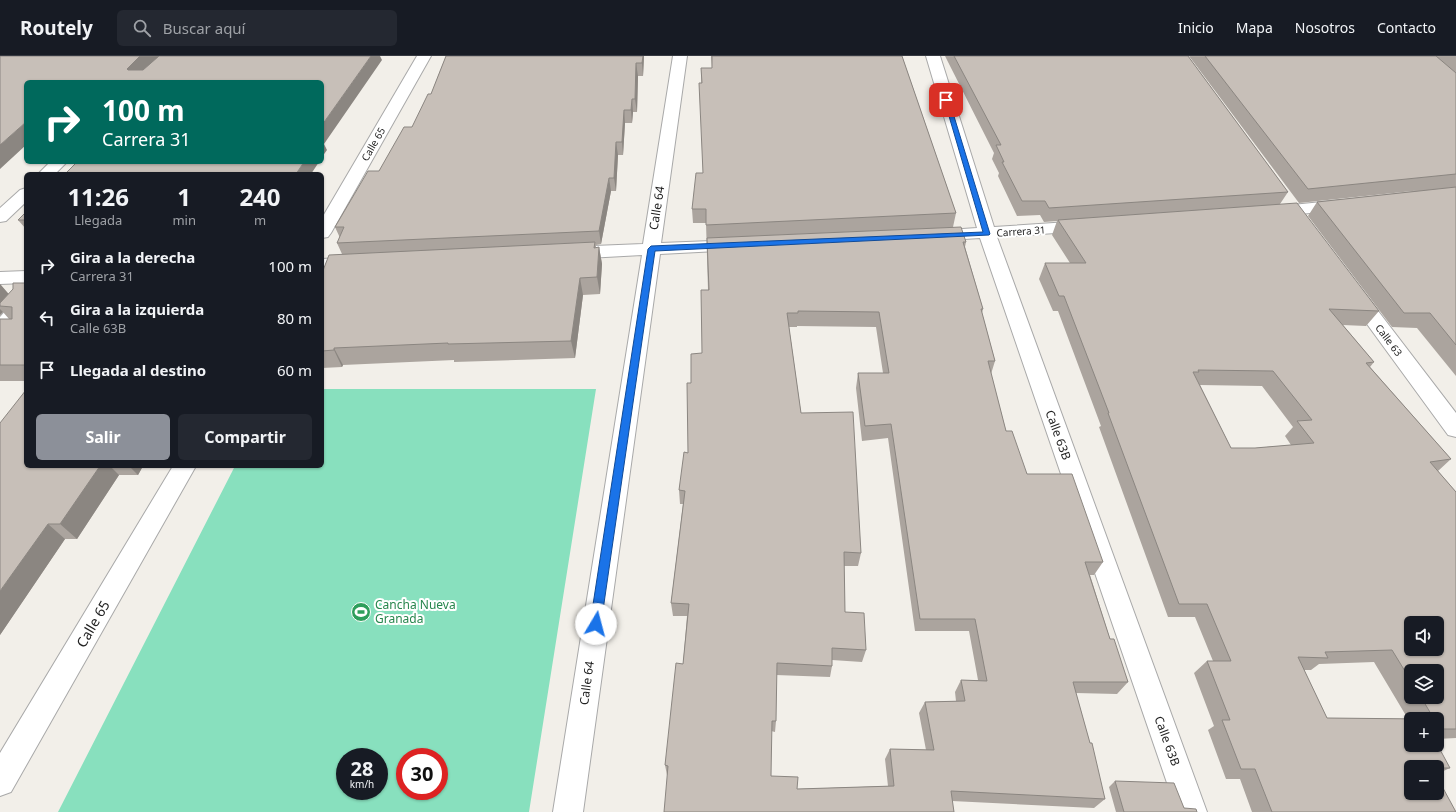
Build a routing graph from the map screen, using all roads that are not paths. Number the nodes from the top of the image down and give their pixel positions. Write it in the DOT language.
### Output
graph roads {
  1 [pos="424,56"];
  2 [pos="680,56"];
  3 [pos="933,56"];
  4 [pos="57,164"];
  5 [pos="48,172"];
  6 [pos="24,195"];
  7 [pos="1355,204"];
  8 [pos="1254,214"];
  9 [pos="0,217"];
  10 [pos="1097,225"];
  11 [pos="324,229"];
  12 [pos="987,234"];
  13 [pos="915,237"];
  14 [pos="755,244"];
  15 [pos="651,249"];
  16 [pos="549,254"];
  17 [pos="369,262"];
  18 [pos="324,265"];
  19 [pos="24,277"];
  20 [pos="0,278"];
  21 [pos="1344,280"];
  22 [pos="22,295"];
  23 [pos="4,328"];
  24 [pos="1456,429"];
  25 [pos="184,468"];
  26 [pos="0,781"];
  27 [pos="568,812"];
  28 [pos="1192,812"];
  1 -- 11 [label="street, Calle 65"];
  2 -- 15 [label="street, Calle 64"];
  3 -- 12 [label="street, Calle 63B"];
  4 -- 5 [label="street"];
  6 -- 9 [label="street"];
  7 -- 8 [label="street"];
  10 -- 12 [label="street, Carrera 31"];
  12 -- 13 [label="street, Carrera 31"];
  12 -- 28 [label="street, Calle 63B"];
  14 -- 15 [label="street"];
  15 -- 16 [label="street"];
  15 -- 27 [label="street, Calle 64"];
  17 -- 18 [label="street"];
  19 -- 20 [label="street"];
  21 -- 24 [label="street, Calle 63"];
  22 -- 23 [label="lane"];
  25 -- 26 [label="street, Calle 65"];
}
